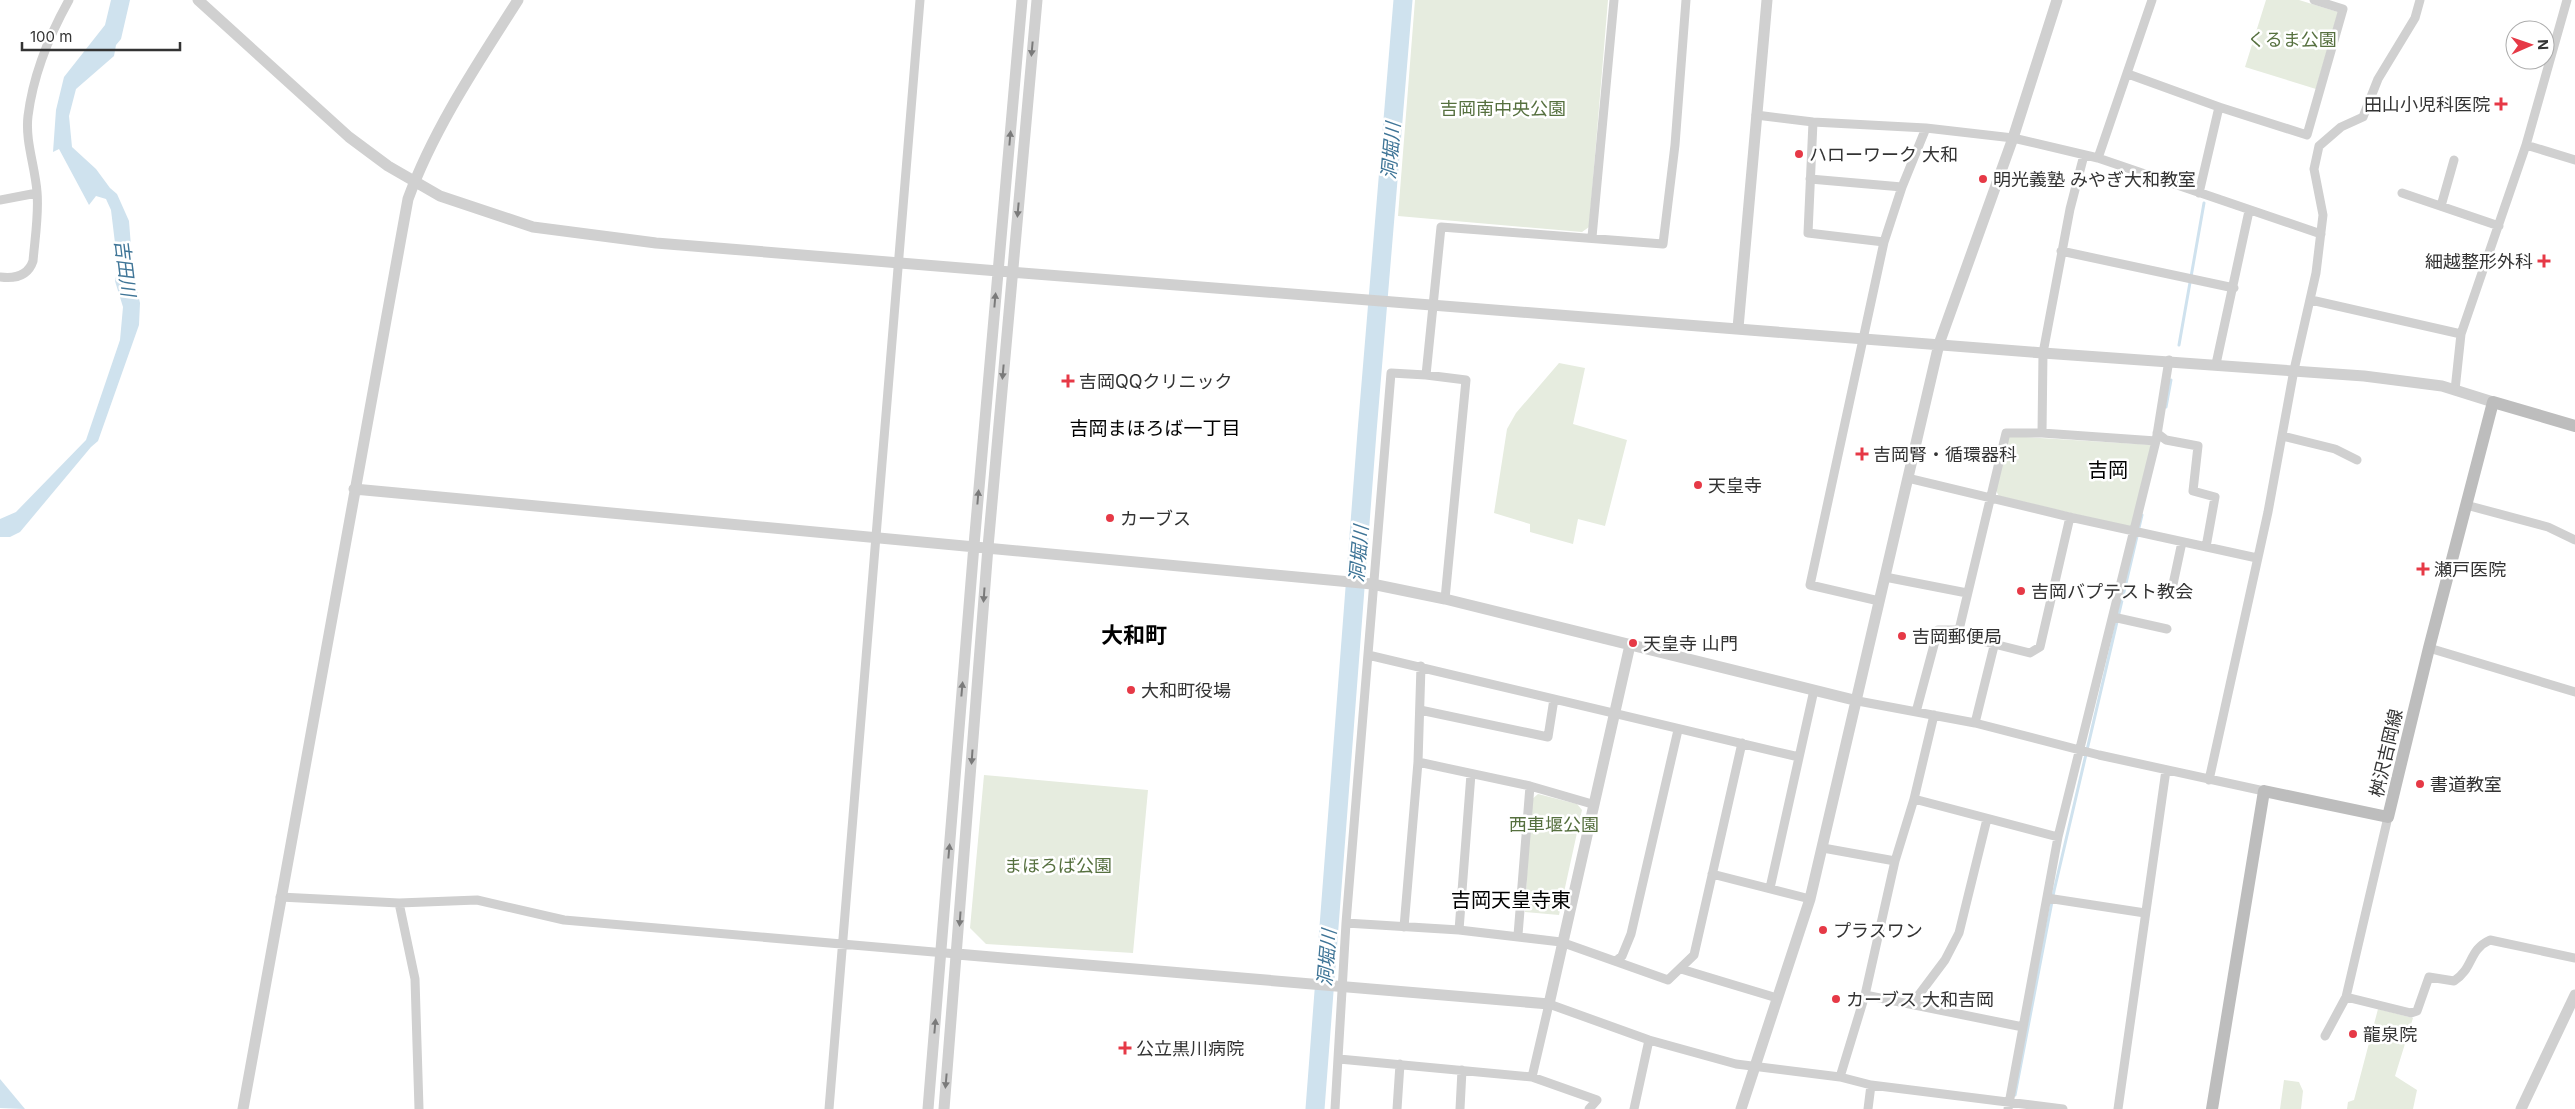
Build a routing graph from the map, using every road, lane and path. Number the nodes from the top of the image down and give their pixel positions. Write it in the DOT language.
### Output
graph roads {
  1 [pos="69,0"];
  2 [pos="198,0"];
  3 [pos="518,0"];
  4 [pos="920,0"];
  5 [pos="1022,0"];
  6 [pos="1036,0"];
  7 [pos="1614,0"];
  8 [pos="1686,0"];
  9 [pos="1767,0"];
  10 [pos="2057,0"];
  11 [pos="2150,0"];
  12 [pos="2314,0"];
  13 [pos="2420,0"];
  14 [pos="2567,0"];
  15 [pos="2344,5"];
  16 [pos="2128,74"];
  17 [pos="2219,107"];
  18 [pos="1756,115"];
  19 [pos="1813,122"];
  20 [pos="1926,128"];
  21 [pos="2307,135"];
  22 [pos="2013,138"];
  23 [pos="2526,145"];
  24 [pos="2319,146"];
  25 [pos="2084,155"];
  26 [pos="2098,158"];
  27 [pos="2454,160"];
  28 [pos="2575,160"];
  29 [pos="1810,180"];
  30 [pos="414,181"];
  31 [pos="1902,188"];
  32 [pos="37,192"];
  33 [pos="2402,192"];
  34 [pos="2199,193"];
  35 [pos="0,200"];
  36 [pos="2441,206"];
  37 [pos="2249,211"];
  38 [pos="2499,226"];
  39 [pos="2321,234"];
  40 [pos="1592,237"];
  41 [pos="1884,242"];
  42 [pos="2061,252"];
  43 [pos="899,263"];
  44 [pos="998,272"];
  45 [pos="1012,272"];
  46 [pos="0,277"];
  47 [pos="2234,288"];
  48 [pos="2311,300"];
  49 [pos="1432,306"];
  50 [pos="1738,328"];
  51 [pos="2462,334"];
  52 [pos="1865,339"];
  53 [pos="1939,344"];
  54 [pos="2043,353"];
  55 [pos="2169,360"];
  56 [pos="2216,364"];
  57 [pos="2294,370"];
  58 [pos="1426,375"];
  59 [pos="2455,390"];
  60 [pos="2493,402"];
  61 [pos="2575,426"];
  62 [pos="2042,433"];
  63 [pos="2157,436"];
  64 [pos="2282,436"];
  65 [pos="2357,460"];
  66 [pos="1908,478"];
  67 [pos="354,489"];
  68 [pos="1989,498"];
  69 [pos="2466,505"];
  70 [pos="2070,517"];
  71 [pos="2135,532"];
  72 [pos="875,537"];
  73 [pos="2575,540"];
  74 [pos="2182,542"];
  75 [pos="974,545"];
  76 [pos="988,547"];
  77 [pos="2206,547"];
  78 [pos="2257,558"];
  79 [pos="1885,577"];
  80 [pos="1367,583"];
  81 [pos="2172,588"];
  82 [pos="1968,594"];
  83 [pos="1445,599"];
  84 [pos="1880,601"];
  85 [pos="2114,617"];
  86 [pos="2167,629"];
  87 [pos="1959,630"];
  88 [pos="1630,645"];
  89 [pos="1994,646"];
  90 [pos="2429,648"];
  91 [pos="1368,655"];
  92 [pos="1421,666"];
  93 [pos="1814,690"];
  94 [pos="2575,692"];
  95 [pos="1554,699"];
  96 [pos="1858,701"];
  97 [pos="1420,710"];
  98 [pos="1916,712"];
  99 [pos="1614,713"];
  100 [pos="1934,715"];
  101 [pos="1975,723"];
  102 [pos="1678,730"];
  103 [pos="1742,743"];
  104 [pos="2082,750"];
  105 [pos="1799,757"];
  106 [pos="1418,762"];
  107 [pos="2166,770"];
  108 [pos="1472,774"];
  109 [pos="2209,780"];
  110 [pos="1530,786"];
  111 [pos="2264,791"];
  112 [pos="1914,799"];
  113 [pos="1592,804"];
  114 [pos="2388,817"];
  115 [pos="1986,820"];
  116 [pos="2058,837"];
  117 [pos="1823,848"];
  118 [pos="1894,861"];
  119 [pos="1712,874"];
  120 [pos="1770,888"];
  121 [pos="280,897"];
  122 [pos="2048,898"];
  123 [pos="1810,899"];
  124 [pos="399,903"];
  125 [pos="2145,913"];
  126 [pos="1346,924"];
  127 [pos="1404,927"];
  128 [pos="1460,930"];
  129 [pos="1518,935"];
  130 [pos="1561,942"];
  131 [pos="843,944"];
  132 [pos="942,952"];
  133 [pos="957,954"];
  134 [pos="2575,958"];
  135 [pos="1616,960"];
  136 [pos="1681,969"];
  137 [pos="1343,985"];
  138 [pos="1865,995"];
  139 [pos="2575,995"];
  140 [pos="2346,996"];
  141 [pos="1776,998"];
  142 [pos="1548,1004"];
  143 [pos="1912,1004"];
  144 [pos="2023,1027"];
  145 [pos="2325,1036"];
  146 [pos="1649,1040"];
  147 [pos="1339,1059"];
  148 [pos="1400,1064"];
  149 [pos="1755,1066"];
  150 [pos="1462,1070"];
  151 [pos="1532,1077"];
  152 [pos="1840,1077"];
  153 [pos="1871,1085"];
  154 [pos="2008,1104"];
  155 [pos="242,1109"];
  156 [pos="419,1109"];
  157 [pos="829,1109"];
  158 [pos="928,1109"];
  159 [pos="944,1109"];
  160 [pos="1335,1109"];
  161 [pos="1397,1109"];
  162 [pos="1460,1109"];
  163 [pos="1589,1109"];
  164 [pos="1634,1109"];
  165 [pos="1741,1109"];
  166 [pos="1868,1109"];
  167 [pos="2062,1109"];
  168 [pos="2118,1109"];
  169 [pos="2212,1109"];
  170 [pos="2521,1109"];
  1 -- 32 [label="street"];
  2 -- 30 [label="street"];
  3 -- 30 [label="street"];
  4 -- 43 [label="street"];
  44 -- 5 [label="street, one-way"];
  6 -- 45 [label="street, one-way"];
  7 -- 40 [label="street"];
  8 -- 40 [label="street"];
  9 -- 18 [label="street"];
  10 -- 22 [label="street"];
  11 -- 16 [label="street"];
  12 -- 15 [label="street"];
  13 -- 24 [label="street"];
  14 -- 23 [label="street"];
  15 -- 21 [label="street"];
  16 -- 17 [label="street"];
  16 -- 26 [label="street"];
  17 -- 21 [label="street"];
  17 -- 34 [label="street"];
  18 -- 19 [label="street"];
  18 -- 50 [label="street"];
  19 -- 20 [label="street"];
  19 -- 29 [label="street"];
  20 -- 22 [label="street"];
  20 -- 31 [label="street"];
  21 -- 24 [label="street"];
  22 -- 25 [label="street"];
  22 -- 53 [label="street"];
  23 -- 28 [label="street"];
  23 -- 38 [label="street"];
  24 -- 39 [label="street"];
  25 -- 26 [label="street"];
  25 -- 42 [label="street"];
  26 -- 34 [label="street"];
  27 -- 36 [label="street"];
  29 -- 31 [label="street"];
  29 -- 41 [label="street"];
  30 -- 43 [label="street"];
  30 -- 67 [label="street"];
  31 -- 41 [label="street"];
  32 -- 35 [label="street"];
  32 -- 46 [label="street"];
  33 -- 36 [label="street"];
  34 -- 37 [label="street"];
  36 -- 38 [label="street"];
  37 -- 39 [label="street"];
  37 -- 47 [label="street"];
  38 -- 51 [label="street"];
  39 -- 48 [label="street"];
  40 -- 49 [label="street"];
  41 -- 52 [label="street"];
  42 -- 47 [label="street"];
  42 -- 54 [label="street"];
  43 -- 44 [label="street"];
  43 -- 72 [label="street"];
  44 -- 45 [label="street"];
  75 -- 44 [label="street, one-way"];
  45 -- 49 [label="street"];
  45 -- 76 [label="street, one-way"];
  47 -- 56 [label="street"];
  48 -- 51 [label="street"];
  48 -- 57 [label="street"];
  49 -- 50 [label="street"];
  49 -- 58 [label="street"];
  50 -- 52 [label="street"];
  51 -- 59 [label="street"];
  52 -- 53 [label="street"];
  52 -- 84 [label="street"];
  53 -- 54 [label="street"];
  53 -- 66 [label="street"];
  54 -- 55 [label="street"];
  54 -- 62 [label="street"];
  55 -- 56 [label="street"];
  55 -- 63 [label="street"];
  56 -- 57 [label="street"];
  57 -- 59 [label="street"];
  57 -- 64 [label="street"];
  58 -- 80 [label="street"];
  58 -- 83 [label="street"];
  59 -- 60 [label="street"];
  60 -- 61 [label="main road"];
  60 -- 69 [label="main road, 桝沢吉岡線"];
  62 -- 63 [label="street"];
  62 -- 68 [label="street"];
  63 -- 71 [label="street"];
  63 -- 77 [label="street"];
  64 -- 65 [label="street"];
  64 -- 78 [label="street"];
  66 -- 68 [label="street"];
  66 -- 79 [label="street"];
  67 -- 72 [label="street"];
  67 -- 121 [label="street"];
  68 -- 70 [label="street"];
  68 -- 82 [label="street"];
  69 -- 73 [label="street"];
  69 -- 90 [label="main road, 桝沢吉岡線"];
  70 -- 71 [label="street"];
  70 -- 89 [label="street"];
  71 -- 74 [label="street"];
  71 -- 85 [label="street"];
  72 -- 75 [label="street"];
  72 -- 131 [label="street"];
  74 -- 77 [label="street"];
  74 -- 81 [label="street"];
  75 -- 76 [label="street"];
  132 -- 75 [label="street, one-way"];
  76 -- 80 [label="street"];
  76 -- 133 [label="street, one-way"];
  77 -- 78 [label="street"];
  78 -- 109 [label="street"];
  79 -- 82 [label="street"];
  79 -- 84 [label="street"];
  80 -- 83 [label="street"];
  80 -- 91 [label="street"];
  82 -- 87 [label="street"];
  83 -- 88 [label="street"];
  84 -- 96 [label="street"];
  85 -- 86 [label="street"];
  85 -- 104 [label="street"];
  87 -- 89 [label="street"];
  87 -- 98 [label="street"];
  88 -- 93 [label="street"];
  88 -- 99 [label="street"];
  89 -- 101 [label="street"];
  90 -- 94 [label="street"];
  90 -- 114 [label="main road, 桝沢吉岡線"];
  91 -- 92 [label="street"];
  91 -- 126 [label="street"];
  92 -- 95 [label="street"];
  92 -- 97 [label="street"];
  93 -- 96 [label="street"];
  93 -- 105 [label="street"];
  95 -- 97 [label="street"];
  95 -- 99 [label="street"];
  96 -- 98 [label="street"];
  96 -- 117 [label="street"];
  97 -- 106 [label="street"];
  98 -- 100 [label="street"];
  99 -- 102 [label="street"];
  99 -- 113 [label="street"];
  100 -- 101 [label="street"];
  100 -- 112 [label="street"];
  101 -- 104 [label="street"];
  102 -- 103 [label="street"];
  102 -- 135 [label="street"];
  103 -- 105 [label="street"];
  103 -- 119 [label="street"];
  104 -- 107 [label="street"];
  104 -- 116 [label="street"];
  105 -- 120 [label="street"];
  106 -- 108 [label="street"];
  106 -- 127 [label="street"];
  107 -- 109 [label="street"];
  107 -- 125 [label="street"];
  108 -- 110 [label="street"];
  108 -- 128 [label="street"];
  109 -- 111 [label="street"];
  110 -- 113 [label="street"];
  110 -- 129 [label="street"];
  111 -- 114 [label="main road, 桝沢吉岡線"];
  111 -- 169 [label="main road"];
  112 -- 115 [label="street"];
  112 -- 118 [label="street"];
  113 -- 130 [label="street"];
  114 -- 140 [label="street"];
  115 -- 116 [label="street"];
  115 -- 143 [label="street"];
  116 -- 122 [label="street"];
  117 -- 118 [label="street"];
  117 -- 123 [label="street"];
  118 -- 138 [label="street"];
  119 -- 120 [label="street"];
  119 -- 136 [label="street"];
  120 -- 123 [label="street"];
  121 -- 124 [label="street"];
  121 -- 155 [label="street"];
  122 -- 125 [label="street"];
  122 -- 144 [label="street"];
  123 -- 141 [label="street"];
  124 -- 131 [label="street"];
  124 -- 156 [label="street"];
  125 -- 168 [label="street"];
  126 -- 127 [label="street"];
  126 -- 137 [label="street"];
  127 -- 128 [label="street"];
  128 -- 129 [label="street"];
  129 -- 130 [label="street"];
  130 -- 135 [label="street"];
  130 -- 142 [label="street"];
  131 -- 132 [label="street"];
  131 -- 157 [label="street"];
  132 -- 133 [label="street"];
  158 -- 132 [label="street, one-way"];
  133 -- 137 [label="street"];
  133 -- 159 [label="street, one-way"];
  134 -- 140 [label="street"];
  135 -- 136 [label="street"];
  136 -- 141 [label="street"];
  137 -- 142 [label="street"];
  137 -- 147 [label="street"];
  138 -- 143 [label="street"];
  138 -- 152 [label="street"];
  139 -- 170 [label="street"];
  140 -- 145 [label="street"];
  141 -- 149 [label="street"];
  142 -- 146 [label="street"];
  142 -- 151 [label="street"];
  143 -- 144 [label="street"];
  144 -- 154 [label="street"];
  146 -- 149 [label="street"];
  146 -- 164 [label="street"];
  147 -- 148 [label="street"];
  147 -- 160 [label="street"];
  148 -- 150 [label="street"];
  148 -- 161 [label="street"];
  149 -- 152 [label="street"];
  149 -- 165 [label="street"];
  150 -- 151 [label="street"];
  150 -- 162 [label="street"];
  151 -- 163 [label="street"];
  152 -- 153 [label="street"];
  153 -- 154 [label="street"];
  153 -- 166 [label="street"];
  154 -- 167 [label="street"];
}
